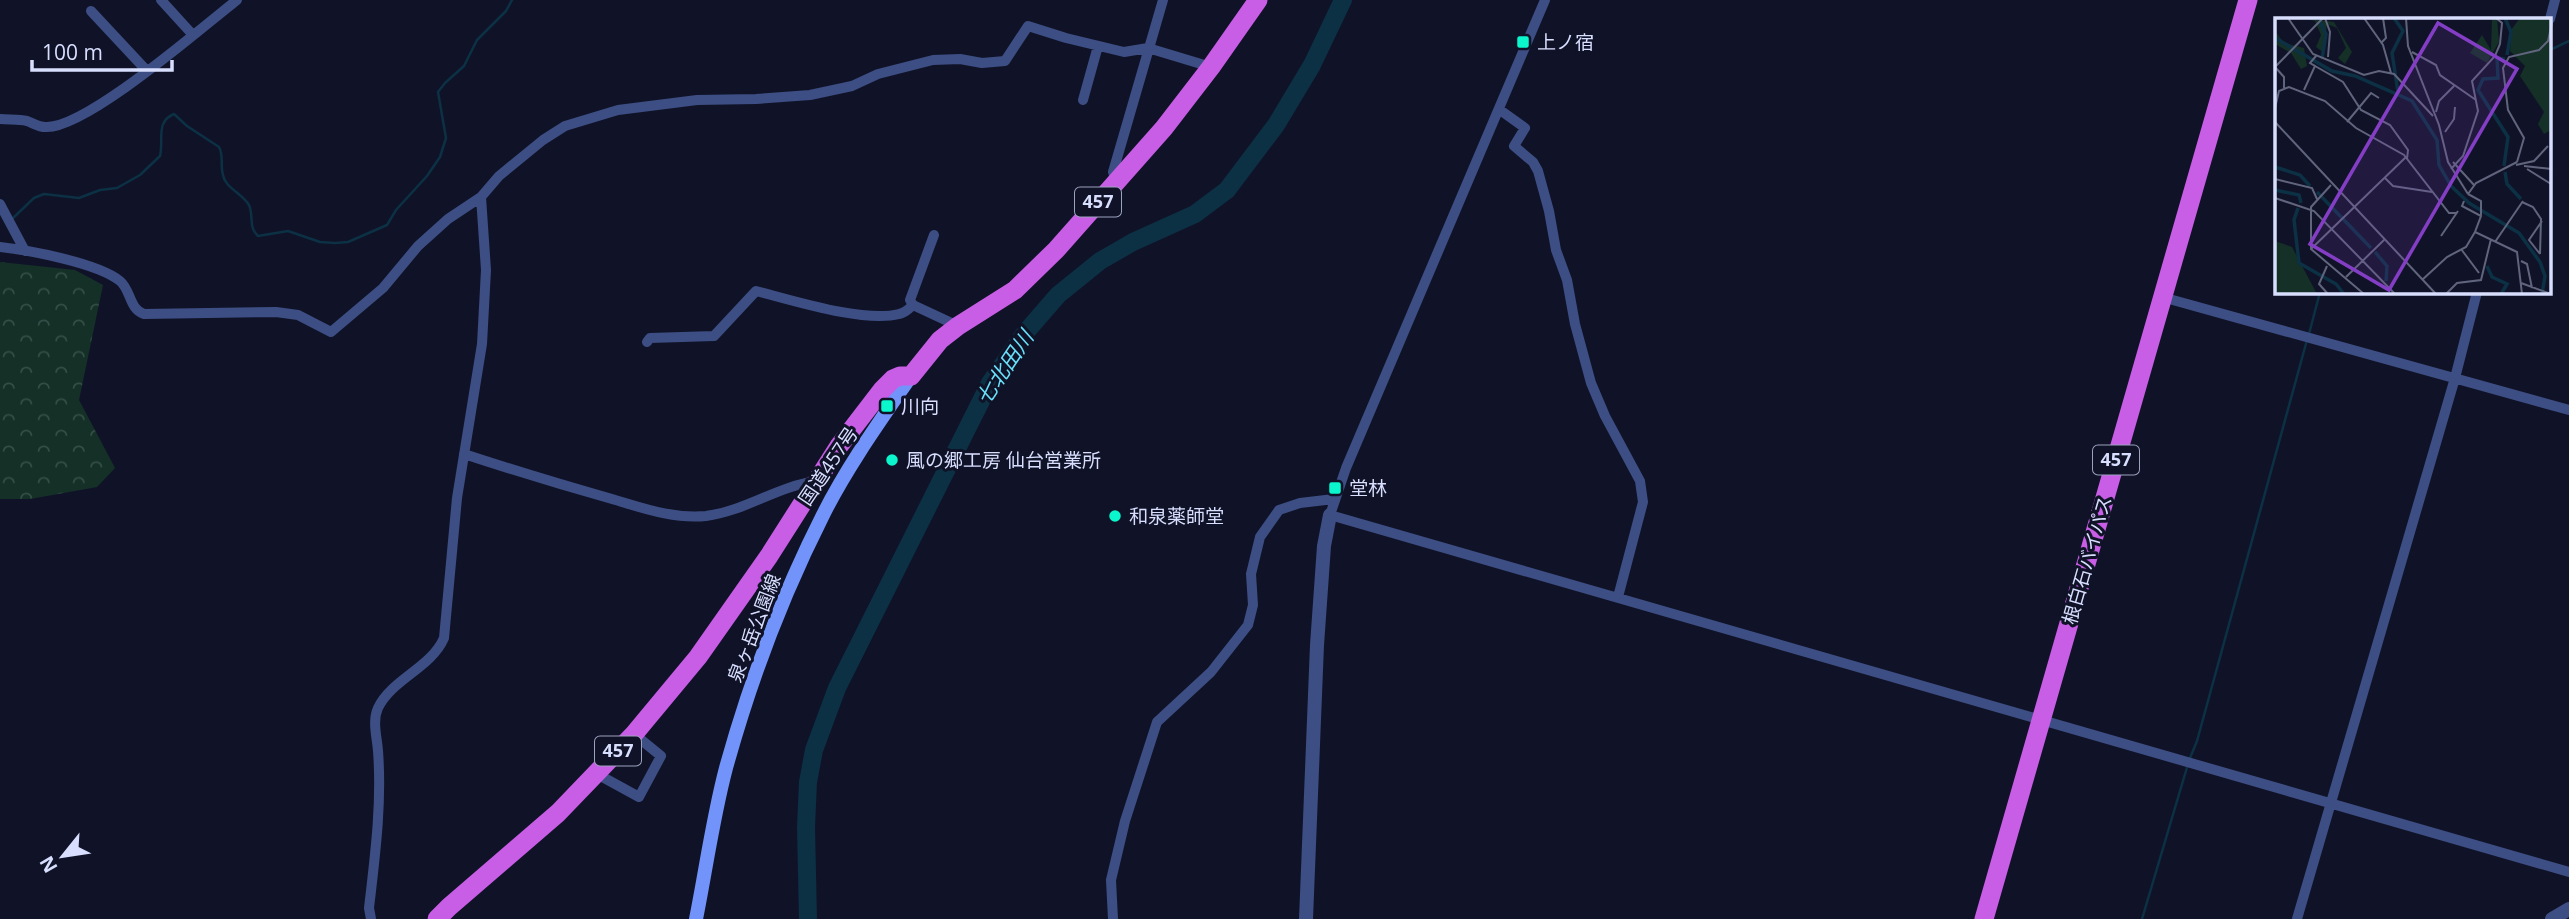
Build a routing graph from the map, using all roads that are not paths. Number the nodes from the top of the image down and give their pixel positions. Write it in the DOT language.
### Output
graph roads {
  1 [pos="162,0"];
  2 [pos="237,0"];
  3 [pos="1163,0"];
  4 [pos="1258,0"];
  5 [pos="1545,0"];
  6 [pos="2248,0"];
  7 [pos="2555,0"];
  8 [pos="91,11"];
  9 [pos="2550,18"];
  10 [pos="192,34"];
  11 [pos="1098,46"];
  12 [pos="1148,48"];
  13 [pos="1212,68"];
  14 [pos="147,71"];
  15 [pos="1083,100"];
  16 [pos="1500,110"];
  17 [pos="0,119"];
  18 [pos="1116,181"];
  19 [pos="481,197"];
  20 [pos="2,208"];
  21 [pos="934,235"];
  22 [pos="0,247"];
  23 [pos="25,251"];
  24 [pos="2476,294"];
  25 [pos="2162,297"];
  26 [pos="913,305"];
  27 [pos="958,326"];
  28 [pos="647,342"];
  29 [pos="911,376"];
  30 [pos="2455,378"];
  31 [pos="2569,410"];
  32 [pos="464,454"];
  33 [pos="817,481"];
  34 [pos="1334,499"];
  35 [pos="1330,515"];
  36 [pos="1618,597"];
  37 [pos="2041,719"];
  38 [pos="634,734"];
  39 [pos="597,774"];
  40 [pos="2332,804"];
  41 [pos="2569,872"];
  42 [pos="2569,909"];
  43 [pos="371,919"];
  44 [pos="437,919"];
  45 [pos="696,919"];
  46 [pos="1113,919"];
  47 [pos="1306,919"];
  48 [pos="1983,919"];
  49 [pos="2297,919"];
  50 [pos="2552,919"];
  1 -- 10 [label="street"];
  2 -- 10 [label="street"];
  3 -- 12 [label="street"];
  4 -- 13 [label="highway, 国道457号 / 457"];
  5 -- 16 [label="street"];
  6 -- 25 [label="highway, 根白石バイパス / 457"];
  7 -- 9 [label="street"];
  8 -- 14 [label="street"];
  10 -- 14 [label="street"];
  11 -- 12 [label="street"];
  11 -- 15 [label="street"];
  11 -- 19 [label="street"];
  12 -- 13 [label="street"];
  12 -- 18 [label="street"];
  13 -- 18 [label="highway, 国道457号 / 457"];
  14 -- 17 [label="street"];
  16 -- 34 [label="street"];
  16 -- 36 [label="street"];
  18 -- 27 [label="highway, 国道457号 / 457"];
  19 -- 23 [label="street"];
  19 -- 32 [label="street"];
  20 -- 23 [label="street"];
  21 -- 26 [label="street"];
  22 -- 23 [label="street"];
  24 -- 30 [label="street"];
  25 -- 30 [label="street"];
  25 -- 37 [label="highway, 根白石バイパス / 457"];
  26 -- 27 [label="street"];
  26 -- 28 [label="street"];
  27 -- 29 [label="highway, 国道457号 / 457"];
  29 -- 33 [label="highway, 国道457号 / 457"];
  29 -- 45 [label="main road, 泉ヶ岳公園線"];
  30 -- 31 [label="street"];
  30 -- 40 [label="street"];
  32 -- 33 [label="street"];
  32 -- 43 [label="street"];
  33 -- 38 [label="highway, 国道457号 / 457"];
  34 -- 35 [label="street"];
  34 -- 46 [label="street"];
  35 -- 36 [label="street"];
  35 -- 47 [label="street"];
  36 -- 37 [label="street"];
  37 -- 40 [label="street"];
  37 -- 48 [label="highway, 根白石バイパス / 457"];
  38 -- 39 [label="highway, 国道457号 / 457"];
  38 -- 39 [label="street"];
  39 -- 44 [label="highway, 国道457号 / 457"];
  40 -- 41 [label="street"];
  40 -- 49 [label="street"];
  42 -- 50 [label="street"];
}
